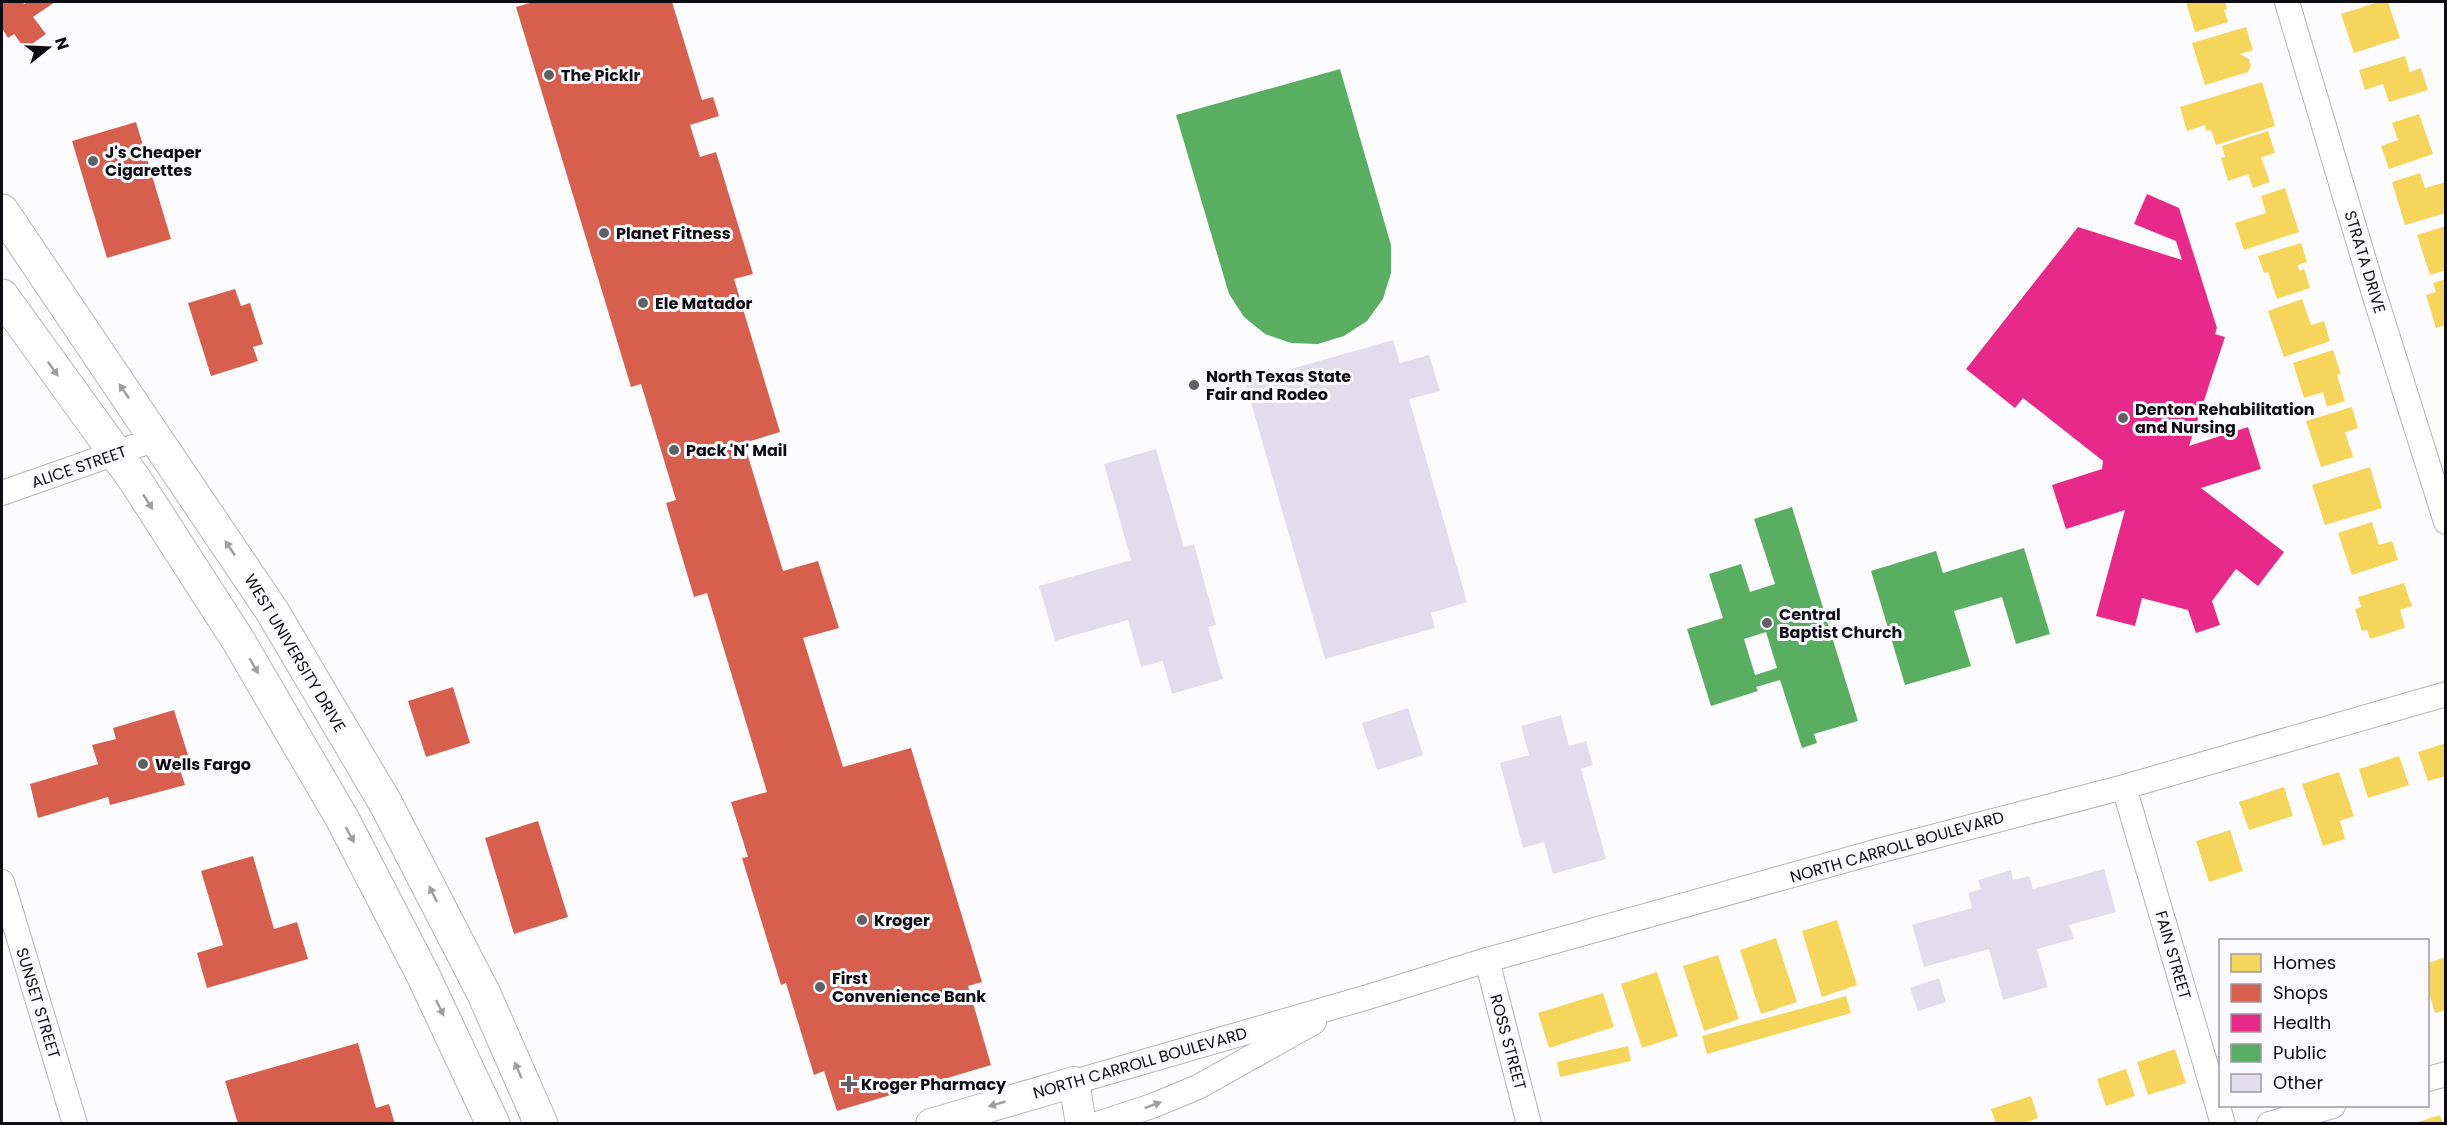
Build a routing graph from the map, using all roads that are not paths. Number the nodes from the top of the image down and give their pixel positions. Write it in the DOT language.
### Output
graph roads {
  1 [pos="2287,2"];
  2 [pos="2,211"];
  3 [pos="2,296"];
  4 [pos="156,440"];
  5 [pos="114,454"];
  6 [pos="2,493"];
  7 [pos="2445,522"];
  8 [pos="2445,694"];
  9 [pos="2124,787"];
  10 [pos="2,882"];
  11 [pos="1487,960"];
  12 [pos="1350,1002"];
  13 [pos="2445,1074"];
  14 [pos="2429,1078"];
  15 [pos="1074,1082"];
  16 [pos="2329,1107"];
  17 [pos="75,1124"];
  18 [pos="493,1124"];
  19 [pos="541,1124"];
  20 [pos="931,1124"];
  21 [pos="1081,1124"];
  22 [pos="1097,1124"];
  23 [pos="1529,1124"];
  24 [pos="2223,1124"];
  25 [pos="2269,1124"];
  1 -- 7 [label="street, STRATA DRIVE"];
  4 -- 2 [label="main road, WEST UNIVERSITY DRIVE, one-way"];
  3 -- 5 [label="main road, one-way"];
  4 -- 5 [label="street, ALICE STREET"];
  19 -- 4 [label="main road, WEST UNIVERSITY DRIVE, one-way"];
  5 -- 6 [label="street, ALICE STREET"];
  5 -- 18 [label="main road, one-way"];
  8 -- 9 [label="street, NORTH CARROLL BOULEVARD"];
  9 -- 11 [label="street, NORTH CARROLL BOULEVARD"];
  9 -- 24 [label="street, FAIN STREET"];
  10 -- 17 [label="street, SUNSET STREET"];
  11 -- 12 [label="street, NORTH CARROLL BOULEVARD"];
  11 -- 23 [label="street, ROSS STREET"];
  12 -- 15 [label="street, NORTH CARROLL BOULEVARD"];
  22 -- 12 [label="street, NORTH CARROLL BOULEVARD, one-way"];
  13 -- 14 [label="street"];
  15 -- 20 [label="street, NORTH CARROLL BOULEVARD, one-way"];
  15 -- 21 [label="street"];
  16 -- 25 [label="street"];
}
